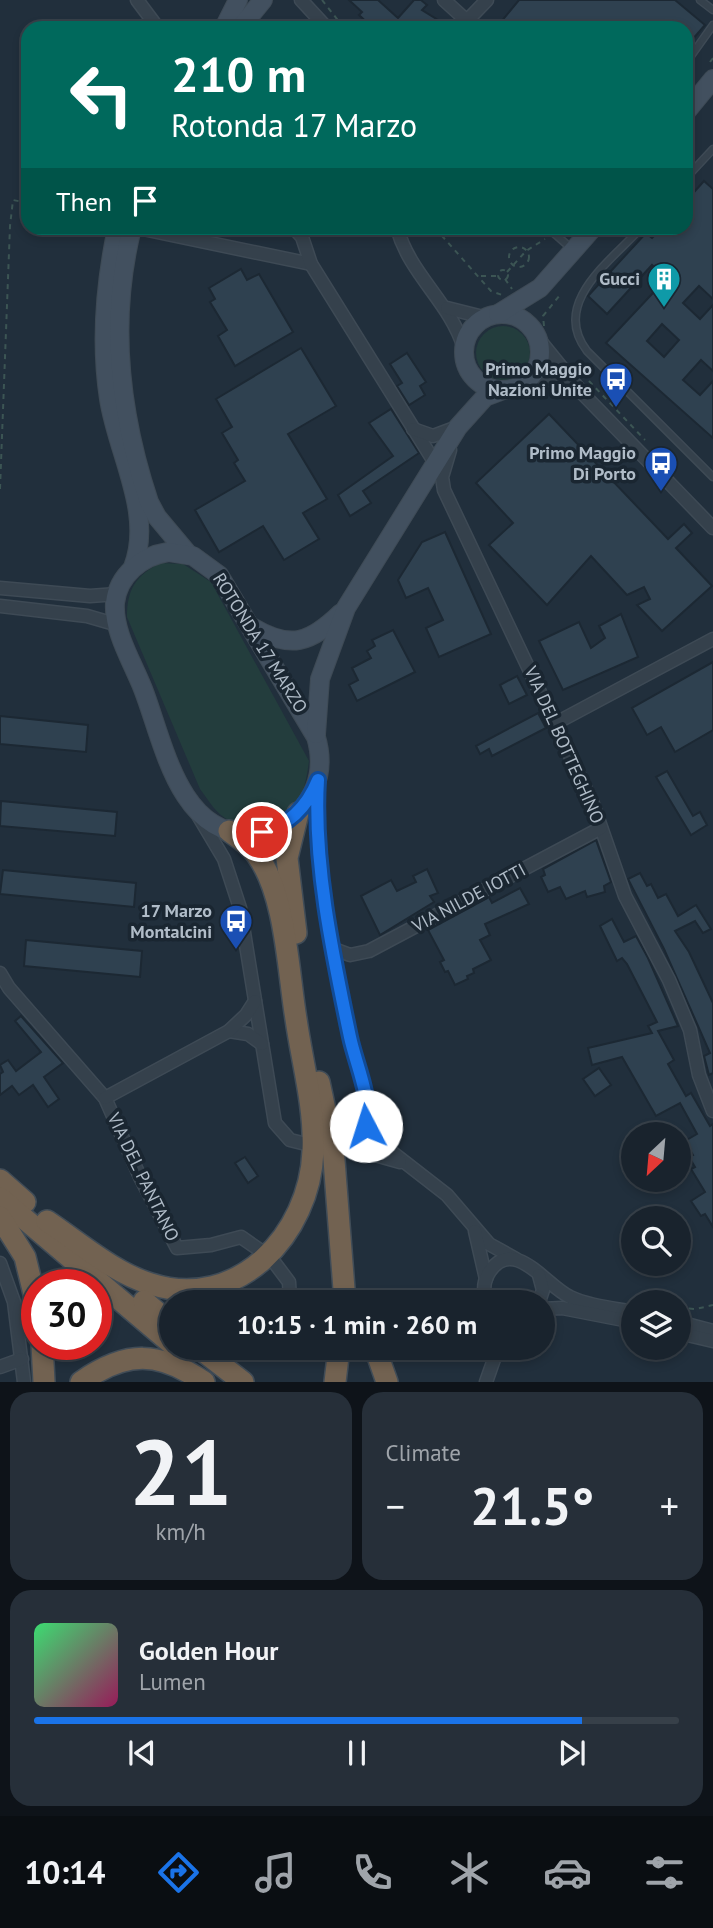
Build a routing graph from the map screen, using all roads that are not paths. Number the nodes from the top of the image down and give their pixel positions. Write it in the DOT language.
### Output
graph roads {
  1 [pos="137,0"];
  2 [pos="238,0"];
  3 [pos="262,0"];
  4 [pos="301,0"];
  5 [pos="314,0"];
  6 [pos="444,0"];
  7 [pos="487,0"];
  8 [pos="700,0"];
  9 [pos="713,10"];
  10 [pos="153,21"];
  11 [pos="228,21"];
  12 [pos="246,21"];
  13 [pos="321,21"];
  14 [pos="324,21"];
  15 [pos="460,21"];
  16 [pos="467,21"];
  17 [pos="713,26"];
  18 [pos="693,53"];
  19 [pos="710,80"];
  20 [pos="693,103"];
  21 [pos="713,149"];
  22 [pos="693,170"];
  23 [pos="116,235"];
  24 [pos="131,235"];
  25 [pos="171,235"];
  26 [pos="300,235"];
  27 [pos="400,235"];
  28 [pos="555,235"];
  29 [pos="587,235"];
  30 [pos="635,235"];
  31 [pos="574,251"];
  32 [pos="311,264"];
  33 [pos="555,274"];
  34 [pos="447,309"];
  35 [pos="492,316"];
  36 [pos="538,333"];
  37 [pos="464,348"];
  38 [pos="468,370"];
  39 [pos="527,382"];
  40 [pos="501,391"];
  41 [pos="584,395"];
  42 [pos="459,425"];
  43 [pos="413,429"];
  44 [pos="435,463"];
  45 [pos="713,477"];
  46 [pos="713,528"];
  47 [pos="188,554"];
  48 [pos="134,567"];
  49 [pos="0,587"];
  50 [pos="117,594"];
  51 [pos="0,606"];
  52 [pos="346,608"];
  53 [pos="118,625"];
  54 [pos="250,625"];
  55 [pos="713,639"];
  56 [pos="556,723"];
  57 [pos="316,737"];
  58 [pos="318,780"];
  59 [pos="193,807"];
  60 [pos="298,813"];
  61 [pos="601,828"];
  62 [pos="229,831"];
  63 [pos="334,949"];
  64 [pos="0,974"];
  65 [pos="4,990"];
  66 [pos="255,1001"];
  67 [pos="229,1031"];
  68 [pos="262,1044"];
  69 [pos="105,1098"];
  70 [pos="310,1104"];
  71 [pos="713,1111"];
  72 [pos="368,1112"];
  73 [pos="306,1144"];
  74 [pos="404,1163"];
  75 [pos="0,1180"];
  76 [pos="0,1198"];
  77 [pos="338,1200"];
  78 [pos="0,1217"];
  79 [pos="47,1221"];
  80 [pos="475,1230"];
  81 [pos="516,1259"];
  82 [pos="0,1263"];
  83 [pos="28,1269"];
  84 [pos="539,1275"];
  85 [pos="486,1279"];
  86 [pos="291,1290"];
  87 [pos="338,1290"];
  88 [pos="344,1290"];
  89 [pos="357,1290"];
  90 [pos="484,1290"];
  91 [pos="542,1290"];
  92 [pos="555,1308"];
  93 [pos="621,1309"];
  94 [pos="159,1314"];
  95 [pos="621,1319"];
  96 [pos="691,1328"];
  97 [pos="159,1333"];
  98 [pos="691,1335"];
  99 [pos="711,1339"];
  100 [pos="21,1352"];
  101 [pos="21,1359"];
  102 [pos="22,1360"];
  103 [pos="43,1360"];
  104 [pos="191,1360"];
  105 [pos="215,1360"];
  106 [pos="339,1360"];
  107 [pos="343,1360"];
  108 [pos="379,1360"];
  109 [pos="492,1360"];
  110 [pos="0,1367"];
  111 [pos="339,1381"];
  112 [pos="24,1382"];
  113 [pos="44,1382"];
  114 [pos="81,1382"];
  115 [pos="204,1382"];
  116 [pos="219,1382"];
  117 [pos="243,1382"];
  118 [pos="387,1382"];
  119 [pos="486,1382"];
  1 -- 10 [label="street"];
  2 -- 11 [label="main road"];
  3 -- 12 [label="main road"];
  4 -- 13 [label="street"];
  5 -- 14 [label="street"];
  6 -- 15 [label="street"];
  7 -- 16 [label="street"];
  8 -- 9 [label="lane"];
  17 -- 18 [label="lane"];
  19 -- 20 [label="main road"];
  21 -- 22 [label="lane"];
  23 -- 48 [label="main road"];
  24 -- 47 [label="main road, ROTONDA 17 MARZO"];
  25 -- 32 [label="street"];
  26 -- 32 [label="street"];
  27 -- 34 [label="street"];
  28 -- 31 [label="lane"];
  29 -- 31 [label="main road"];
  30 -- 45 [label="lane"];
  31 -- 33 [label="main road"];
  32 -- 43 [label="street"];
  33 -- 35 [label="main road"];
  33 -- 36 [label="main road"];
  34 -- 35 [label="street"];
  34 -- 37 [label="street"];
  35 -- 36 [label="main road"];
  35 -- 37 [label="main road"];
  36 -- 39 [label="main road"];
  36 -- 41 [label="street"];
  37 -- 38 [label="main road"];
  38 -- 40 [label="main road"];
  38 -- 42 [label="main road"];
  39 -- 40 [label="main road"];
  39 -- 41 [label="street"];
  40 -- 42 [label="main road"];
  41 -- 46 [label="street"];
  42 -- 43 [label="street"];
  42 -- 44 [label="main road"];
  42 -- 56 [label="street, VIA DEL BOTTEGHINO"];
  43 -- 44 [label="street"];
  44 -- 52 [label="main road"];
  47 -- 48 [label="main road"];
  47 -- 54 [label="main road, ROTONDA 17 MARZO"];
  48 -- 50 [label="main road"];
  49 -- 50 [label="street"];
  50 -- 53 [label="main road"];
  51 -- 53 [label="street"];
  52 -- 54 [label="main road"];
  52 -- 57 [label="main road"];
  53 -- 59 [label="main road"];
  54 -- 57 [label="main road, ROTONDA 17 MARZO"];
  55 -- 56 [label="street"];
  56 -- 61 [label="street, VIA DEL BOTTEGHINO"];
  57 -- 58 [label="main road, ROTONDA 17 MARZO"];
  58 -- 60 [label="main road"];
  58 -- 63 [label="street"];
  59 -- 62 [label="main road"];
  59 -- 66 [label="street"];
  60 -- 62 [label="main road"];
  60 -- 77 [label="highway"];
  61 -- 63 [label="street, VIA NILDE IOTTI"];
  61 -- 71 [label="street, VIA DEL BOTTEGHINO"];
  62 -- 70 [label="highway"];
  63 -- 72 [label="street"];
  64 -- 65 [label="street, VIA DEL PANTANO"];
  65 -- 69 [label="street, VIA DEL PANTANO"];
  66 -- 67 [label="street, VIA DEL PANTANO"];
  66 -- 68 [label="street"];
  67 -- 68 [label="street"];
  67 -- 69 [label="street, VIA DEL PANTANO"];
  68 -- 73 [label="street"];
  69 -- 86 [label="street, VIA DEL PANTANO"];
  70 -- 79 [label="highway"];
  70 -- 87 [label="highway"];
  72 -- 74 [label="street"];
  72 -- 74 [label="street"];
  74 -- 80 [label="street"];
  75 -- 79 [label="highway"];
  76 -- 97 [label="highway"];
  77 -- 88 [label="highway"];
  77 -- 89 [label="highway"];
  78 -- 83 [label="highway"];
  79 -- 94 [label="highway"];
  80 -- 81 [label="street"];
  80 -- 85 [label="street"];
  81 -- 84 [label="street"];
  81 -- 85 [label="street"];
  82 -- 100 [label="street"];
  84 -- 91 [label="street"];
  84 -- 93 [label="street"];
  85 -- 90 [label="street"];
  92 -- 95 [label="street"];
  96 -- 99 [label="street"];
  98 -- 99 [label="street"];
  101 -- 110 [label="street"];
  102 -- 112 [label="street"];
  103 -- 113 [label="highway"];
  104 -- 116 [label="highway"];
  105 -- 117 [label="highway"];
  106 -- 111 [label="highway"];
  107 -- 111 [label="highway"];
  108 -- 118 [label="highway"];
  109 -- 119 [label="street"];
  114 -- 115 [label="highway"];
}
